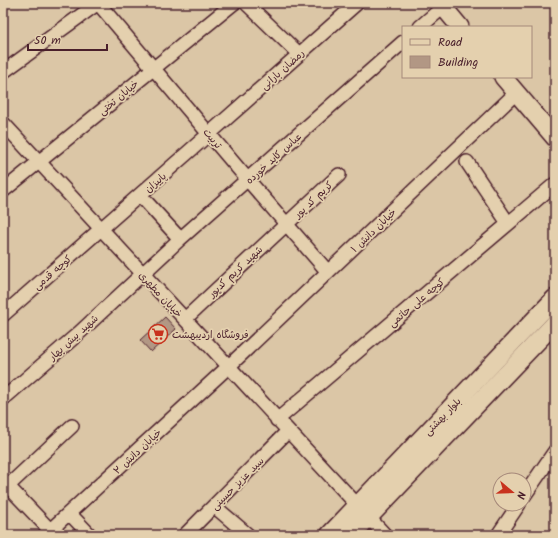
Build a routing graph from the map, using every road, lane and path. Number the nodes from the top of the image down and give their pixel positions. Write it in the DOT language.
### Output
graph roads {
  1 [pos="98,3"];
  2 [pos="234,3"];
  3 [pos="246,3"];
  4 [pos="356,4"];
  5 [pos="442,5"];
  6 [pos="421,26"];
  7 [pos="459,26"];
  8 [pos="402,43"];
  9 [pos="299,54"];
  10 [pos="153,68"];
  11 [pos="3,72"];
  12 [pos="504,78"];
  13 [pos="516,93"];
  14 [pos="3,123"];
  15 [pos="210,134"];
  16 [pos="555,138"];
  17 [pos="39,162"];
  18 [pos="467,162"];
  19 [pos="339,175"];
  20 [pos="248,180"];
  21 [pos="555,184"];
  22 [pos="3,191"];
  23 [pos="140,195"];
  24 [pos="508,223"];
  25 [pos="286,224"];
  26 [pos="101,228"];
  27 [pos="180,239"];
  28 [pos="328,272"];
  29 [pos="142,274"];
  30 [pos="555,298"];
  31 [pos="3,315"];
  32 [pos="185,319"];
  33 [pos="555,323"];
  34 [pos="228,367"];
  35 [pos="3,399"];
  36 [pos="278,420"];
  37 [pos="72,426"];
  38 [pos="288,431"];
  39 [pos="555,451"];
  40 [pos="6,483"];
  41 [pos="532,484"];
  42 [pos="214,506"];
  43 [pos="514,512"];
  44 [pos="69,513"];
  45 [pos="364,515"];
  46 [pos="48,532"];
  47 [pos="90,535"];
  48 [pos="185,535"];
  49 [pos="248,535"];
  50 [pos="329,535"];
  51 [pos="498,535"];
  1 -- 10 [label="street, تربیت"];
  1 -- 11 [label="street"];
  2 -- 10 [label="street, خیابان تختی"];
  3 -- 9 [label="street"];
  4 -- 9 [label="street, رمضان بارانی"];
  5 -- 6 [label="street"];
  5 -- 7 [label="main road"];
  8 -- 20 [label="street, عباس کاید خورده"];
  9 -- 15 [label="street, رمضان بارانی"];
  10 -- 15 [label="street, تربیت"];
  10 -- 17 [label="street, خیابان تختی"];
  12 -- 13 [label="main road"];
  13 -- 16 [label="main road"];
  13 -- 28 [label="street, خیابان دانش ۱"];
  14 -- 17 [label="street, خیابان مطهری"];
  15 -- 20 [label="street, تربیت"];
  15 -- 23 [label="street, پاییزان"];
  17 -- 22 [label="street, خیابان تختی"];
  17 -- 26 [label="street, خیابان مطهری"];
  18 -- 24 [label="street"];
  19 -- 25 [label="street, کریم کد پور"];
  20 -- 25 [label="street, تربیت"];
  20 -- 27 [label="street, عباس کاید خورده"];
  21 -- 24 [label="street, کوچه علی حاتمی"];
  23 -- 26 [label="street, پاییزان"];
  23 -- 27 [label="street"];
  24 -- 36 [label="street, کوچه علی حاتمی"];
  25 -- 28 [label="street, تربیت"];
  25 -- 32 [label="street, شهید کریم کدپور"];
  26 -- 29 [label="street, خیابان مطهری"];
  26 -- 31 [label="street, کوچه قدمی"];
  27 -- 29 [label="street, عباس کاید خورده"];
  28 -- 34 [label="street, خیابان دانش ۱"];
  29 -- 32 [label="street, خیابان مطهری"];
  29 -- 35 [label="street, شهید بیش بهار"];
  30 -- 45 [label="main road, بلوار بهشتی"];
  32 -- 34 [label="street, خیابان مطهری"];
  33 -- 45 [label="main road, بلوار بهشتی"];
  34 -- 36 [label="street, خیابان مطهری"];
  34 -- 44 [label="street, خیابان دانش ۲"];
  36 -- 38 [label="street, خیابان مطهری"];
  37 -- 40 [label="street"];
  38 -- 42 [label="street, سید عزیز حسینی"];
  38 -- 45 [label="street, خیابان مطهری"];
  39 -- 41 [label="street"];
  40 -- 46 [label="street"];
  42 -- 48 [label="street, سید عزیز حسینی"];
  42 -- 49 [label="street"];
  43 -- 51 [label="street"];
  44 -- 46 [label="street, خیابان دانش ۲"];
  44 -- 47 [label="street"];
  45 -- 50 [label="main road, بلوار بهشتی"];
}
